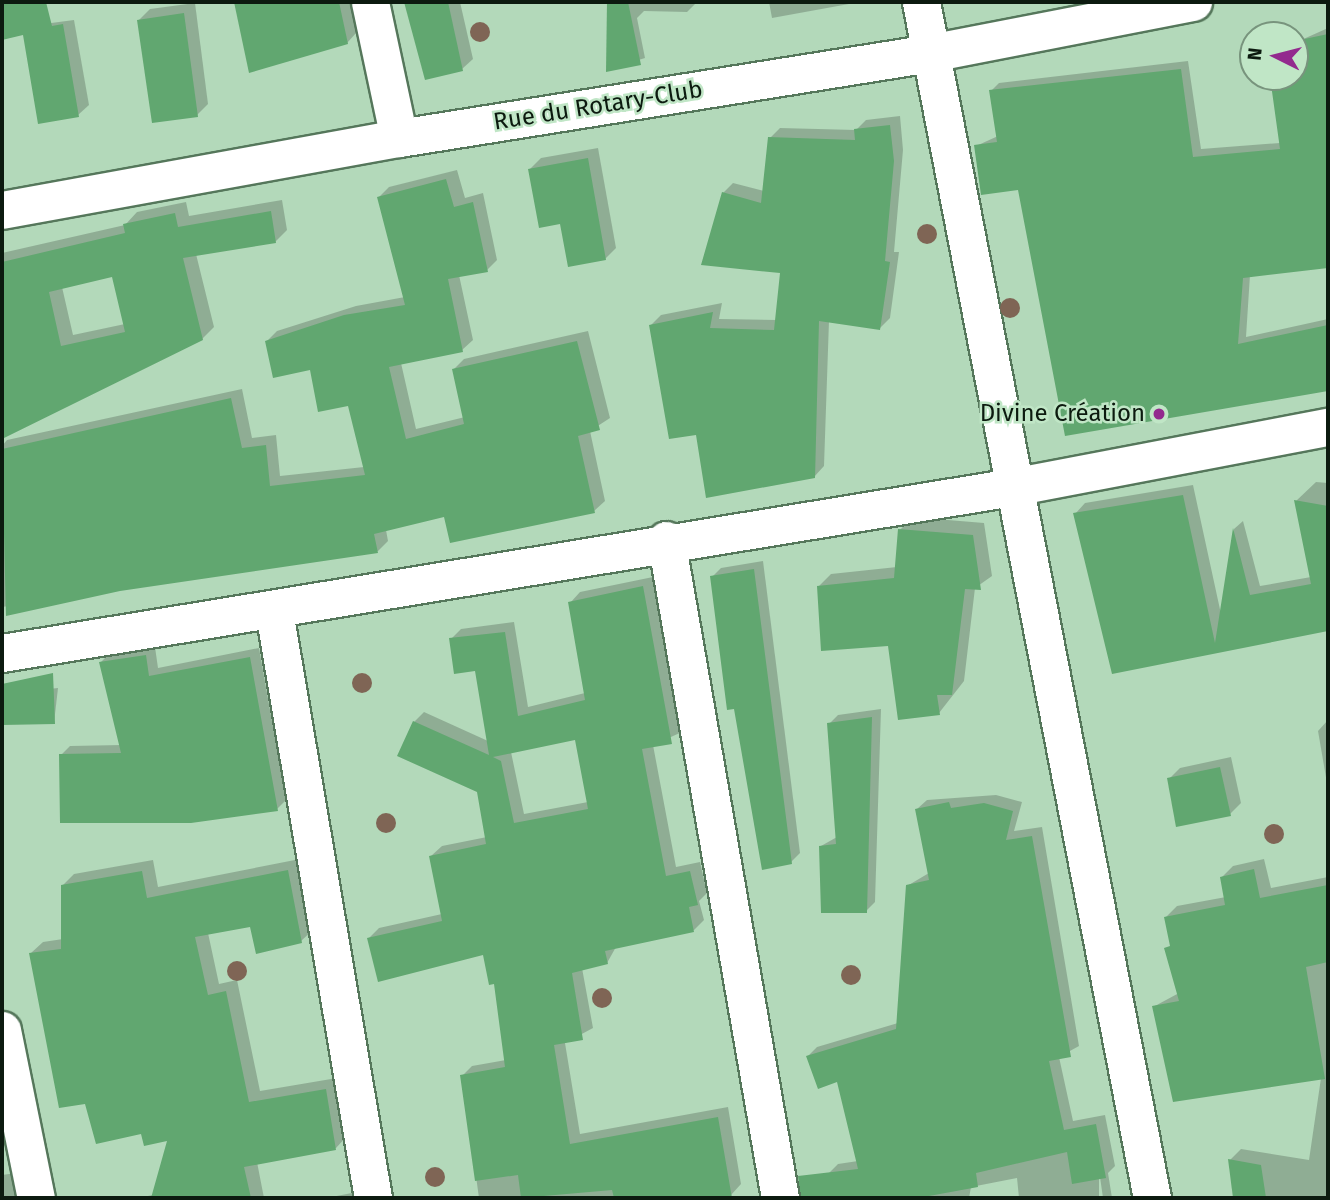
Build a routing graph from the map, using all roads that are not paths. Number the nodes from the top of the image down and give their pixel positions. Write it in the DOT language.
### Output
graph roads {
  1 [pos="370,2"];
  2 [pos="922,2"];
  3 [pos="1194,2"];
  4 [pos="930,54"];
  5 [pos="399,138"];
  6 [pos="2,210"];
  7 [pos="1328,427"];
  8 [pos="1012,486"];
  9 [pos="666,540"];
  10 [pos="274,611"];
  11 [pos="2,653"];
  12 [pos="2,1030"];
  13 [pos="36,1198"];
  14 [pos="373,1198"];
  15 [pos="780,1198"];
  16 [pos="1152,1198"];
  1 -- 5 [label="street"];
  2 -- 4 [label="street"];
  3 -- 4 [label="street, Rue du Rotary-Club"];
  4 -- 5 [label="street, Rue du Rotary-Club"];
  4 -- 8 [label="street"];
  5 -- 6 [label="street, Rue du Rotary-Club"];
  7 -- 8 [label="street"];
  8 -- 9 [label="street"];
  8 -- 16 [label="street"];
  9 -- 10 [label="street"];
  9 -- 15 [label="street"];
  10 -- 11 [label="street"];
  10 -- 14 [label="street"];
  12 -- 13 [label="street"];
}
